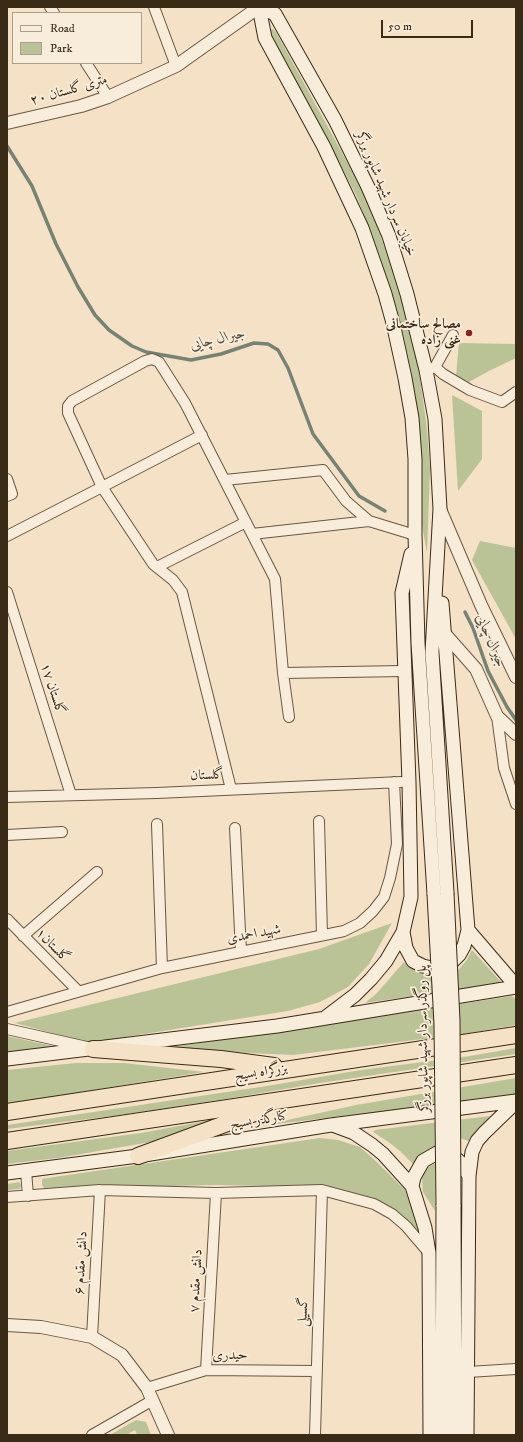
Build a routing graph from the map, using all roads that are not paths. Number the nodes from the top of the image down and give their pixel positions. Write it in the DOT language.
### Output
graph roads {
  1 [pos="154,7"];
  2 [pos="259,7"];
  3 [pos="87,64"];
  4 [pos="176,66"];
  5 [pos="108,97"];
  6 [pos="7,123"];
  7 [pos="453,335"];
  8 [pos="430,368"];
  9 [pos="516,392"];
  10 [pos="202,435"];
  11 [pos="7,479"];
  12 [pos="225,480"];
  13 [pos="102,487"];
  14 [pos="10,495"];
  15 [pos="440,509"];
  16 [pos="369,521"];
  17 [pos="246,522"];
  18 [pos="252,534"];
  19 [pos="415,535"];
  20 [pos="7,536"];
  21 [pos="437,562"];
  22 [pos="157,567"];
  23 [pos="7,592"];
  24 [pos="445,634"];
  25 [pos="404,671"];
  26 [pos="283,673"];
  27 [pos="516,677"];
  28 [pos="497,716"];
  29 [pos="289,717"];
  30 [pos="516,734"];
  31 [pos="394,782"];
  32 [pos="408,782"];
  33 [pos="231,789"];
  34 [pos="71,795"];
  35 [pos="7,797"];
  36 [pos="516,804"];
  37 [pos="319,821"];
  38 [pos="157,824"];
  39 [pos="235,828"];
  40 [pos="62,832"];
  41 [pos="7,835"];
  42 [pos="97,872"];
  43 [pos="7,919"];
  44 [pos="468,930"];
  45 [pos="403,932"];
  46 [pos="322,935"];
  47 [pos="23,936"];
  48 [pos="241,952"];
  49 [pos="162,968"];
  50 [pos="516,986"];
  51 [pos="78,991"];
  52 [pos="7,1012"];
  53 [pos="326,1017"];
  54 [pos="7,1029"];
  55 [pos="516,1035"];
  56 [pos="93,1049"];
  57 [pos="7,1059"];
  58 [pos="516,1065"];
  59 [pos="295,1068"];
  60 [pos="291,1099"];
  61 [pos="516,1102"];
  62 [pos="7,1112"];
  63 [pos="331,1125"];
  64 [pos="7,1141"];
  65 [pos="138,1156"];
  66 [pos="26,1171"];
  67 [pos="7,1173"];
  68 [pos="469,1176"];
  69 [pos="412,1186"];
  70 [pos="100,1190"];
  71 [pos="322,1190"];
  72 [pos="216,1193"];
  73 [pos="28,1196"];
  74 [pos="7,1197"];
  75 [pos="448,1205"];
  76 [pos="429,1253"];
  77 [pos="7,1325"];
  78 [pos="92,1337"];
  79 [pos="516,1369"];
  80 [pos="206,1370"];
  81 [pos="316,1371"];
  82 [pos="468,1372"];
  83 [pos="147,1388"];
  84 [pos="153,1400"];
  85 [pos="92,1435"];
  86 [pos="168,1435"];
  87 [pos="315,1435"];
  88 [pos="430,1435"];
  89 [pos="442,1435"];
  90 [pos="455,1435"];
  91 [pos="467,1435"];
  1 -- 4 [label="street"];
  2 -- 4 [label="street, ۲۰ متری گلستان"];
  2 -- 8 [label="main road, خیابان سردار شهید شاپور برزگر"];
  2 -- 19 [label="main road"];
  3 -- 5 [label="street"];
  4 -- 5 [label="street, ۲۰ متری گلستان"];
  5 -- 6 [label="street, ۲۰ متری گلستان"];
  7 -- 8 [label="street"];
  8 -- 9 [label="street"];
  8 -- 15 [label="main road, خیابان سردار شهید شاپور برزگر"];
  10 -- 12 [label="street"];
  10 -- 13 [label="street"];
  10 -- 13 [label="street"];
  11 -- 14 [label="street"];
  12 -- 16 [label="street"];
  12 -- 17 [label="street"];
  13 -- 20 [label="street"];
  13 -- 22 [label="street"];
  15 -- 21 [label="main road, خیابان سردار شهید شاپور برزگر"];
  15 -- 27 [label="street"];
  16 -- 18 [label="street"];
  16 -- 19 [label="street"];
  17 -- 18 [label="street"];
  17 -- 22 [label="street"];
  18 -- 26 [label="street"];
  19 -- 25 [label="main road"];
  19 -- 75 [label="main road, پل روگذر سردار شهید شاپور برزگر, bridge"];
  21 -- 24 [label="main road"];
  21 -- 75 [label="main road, پل روگذر سردار شهید شاپور برزگر, bridge"];
  22 -- 33 [label="street"];
  23 -- 34 [label="street, گلستان ۱۷"];
  24 -- 28 [label="street"];
  24 -- 44 [label="main road"];
  25 -- 26 [label="street"];
  25 -- 32 [label="main road"];
  26 -- 29 [label="street"];
  28 -- 30 [label="street"];
  28 -- 36 [label="street"];
  31 -- 32 [label="street, گلستان"];
  31 -- 33 [label="street, گلستان"];
  31 -- 46 [label="street, شهید احمدی"];
  32 -- 45 [label="main road"];
  33 -- 34 [label="street, گلستان"];
  34 -- 35 [label="street, گلستان"];
  37 -- 46 [label="street"];
  38 -- 49 [label="street"];
  39 -- 48 [label="street"];
  40 -- 41 [label="street"];
  42 -- 47 [label="street"];
  43 -- 47 [label="street, گلستان۱"];
  44 -- 45 [label="main road"];
  44 -- 50 [label="main road"];
  45 -- 53 [label="main road"];
  46 -- 48 [label="street, شهید احمدی"];
  47 -- 51 [label="street, گلستان۱"];
  48 -- 49 [label="street, شهید احمدی"];
  49 -- 51 [label="street, شهید احمدی"];
  50 -- 53 [label="main road"];
  51 -- 52 [label="street, شهید احمدی"];
  53 -- 56 [label="main road"];
  54 -- 56 [label="street"];
  55 -- 59 [label="highway, بزرگراه بسیج"];
  56 -- 57 [label="main road"];
  56 -- 59 [label="highway"];
  58 -- 60 [label="highway"];
  59 -- 62 [label="highway, بزرگراه بسیج"];
  60 -- 64 [label="highway"];
  60 -- 65 [label="highway"];
  61 -- 63 [label="main road, کنارگذر بسیج"];
  61 -- 68 [label="main road"];
  63 -- 65 [label="main road, کنارگذر بسیج"];
  63 -- 69 [label="main road"];
  65 -- 66 [label="main road, کنارگذر بسیج"];
  66 -- 67 [label="main road, کنارگذر بسیج"];
  66 -- 73 [label="street"];
  68 -- 69 [label="main road"];
  68 -- 82 [label="main road"];
  69 -- 76 [label="main road"];
  70 -- 72 [label="street"];
  70 -- 73 [label="street"];
  70 -- 78 [label="street, دانش مقدم ۶"];
  71 -- 72 [label="street"];
  71 -- 76 [label="street"];
  71 -- 81 [label="street, گسیلی"];
  72 -- 80 [label="street, دانش مقدم ۷"];
  73 -- 74 [label="street"];
  75 -- 89 [label="main road, پل روگذر سردار شهید شاپور برزگر"];
  75 -- 90 [label="main road, پل روگذر سردار شهید شاپور برزگر"];
  76 -- 88 [label="main road"];
  77 -- 78 [label="street"];
  78 -- 83 [label="street"];
  79 -- 82 [label="street"];
  80 -- 81 [label="street, حیدری"];
  80 -- 83 [label="street, حیدری"];
  81 -- 87 [label="street, گسیلی"];
  82 -- 91 [label="main road"];
  83 -- 84 [label="street"];
  84 -- 85 [label="street"];
  84 -- 86 [label="street"];
}
